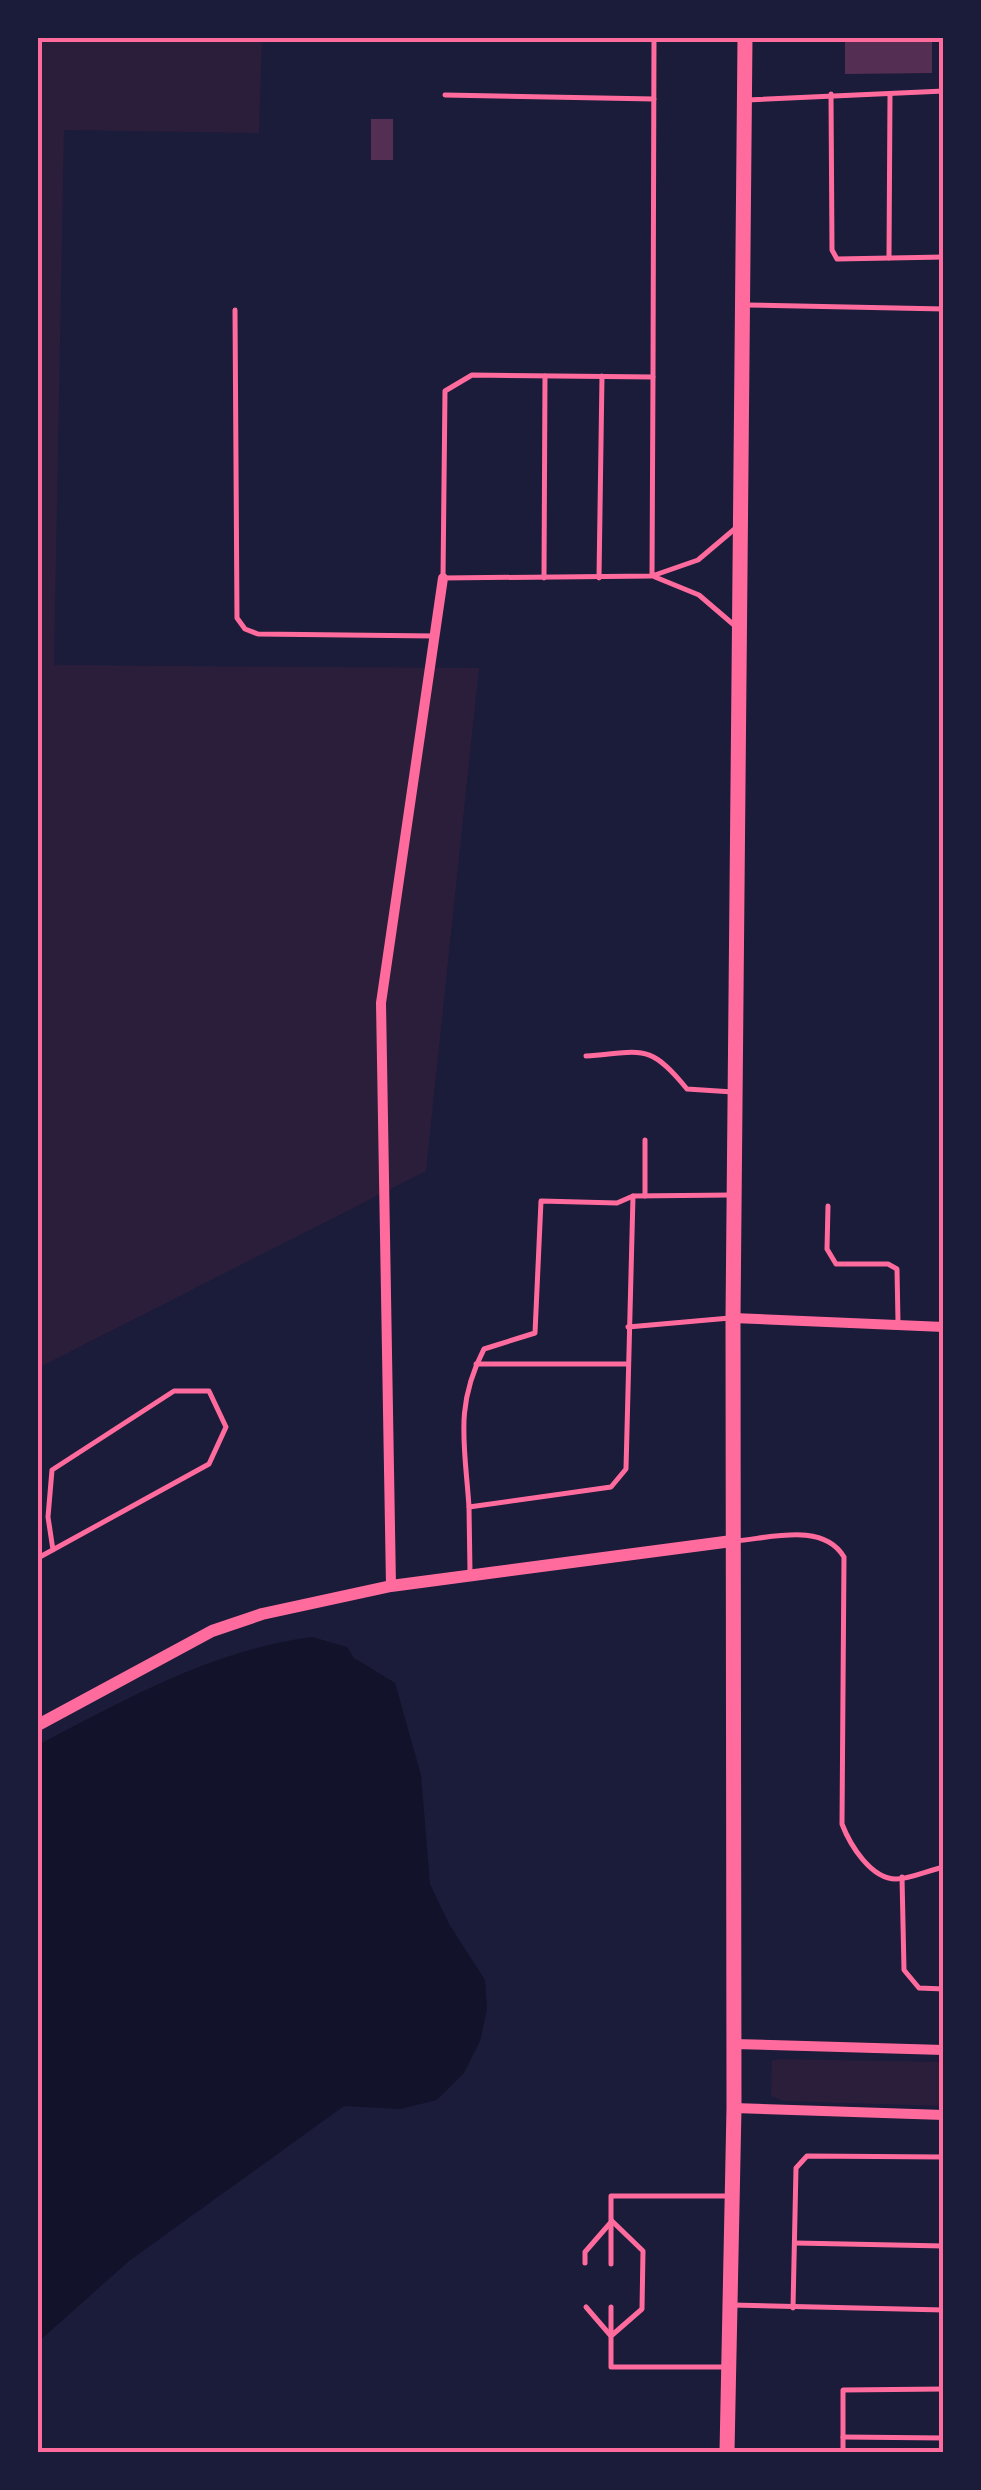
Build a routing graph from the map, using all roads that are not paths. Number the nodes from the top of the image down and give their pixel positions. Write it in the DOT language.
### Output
graph roads {
  1 [pos="654,38"];
  2 [pos="745,38"];
  3 [pos="944,91"];
  4 [pos="832,94"];
  5 [pos="890,94"];
  6 [pos="445,95"];
  7 [pos="654,99"];
  8 [pos="744,101"];
  9 [pos="944,256"];
  10 [pos="890,258"];
  11 [pos="742,305"];
  12 [pos="944,309"];
  13 [pos="235,310"];
  14 [pos="545,376"];
  15 [pos="602,376"];
  16 [pos="653,377"];
  17 [pos="740,524"];
  18 [pos="652,576"];
  19 [pos="442,578"];
  20 [pos="544,578"];
  21 [pos="599,578"];
  22 [pos="740,629"];
  23 [pos="434,636"];
  24 [pos="586,1056"];
  25 [pos="736,1093"];
  26 [pos="645,1140"];
  27 [pos="734,1194"];
  28 [pos="632,1196"];
  29 [pos="645,1196"];
  30 [pos="828,1206"];
  31 [pos="733,1318"];
  32 [pos="898,1325"];
  33 [pos="944,1327"];
  34 [pos="628,1328"];
  35 [pos="476,1364"];
  36 [pos="628,1364"];
  37 [pos="469,1507"];
  38 [pos="732,1541"];
  39 [pos="52,1550"];
  40 [pos="38,1558"];
  41 [pos="470,1574"];
  42 [pos="390,1586"];
  43 [pos="38,1725"];
  44 [pos="944,1867"];
  45 [pos="902,1877"];
  46 [pos="944,1988"];
  47 [pos="734,2044"];
  48 [pos="944,2050"];
  49 [pos="734,2108"];
  50 [pos="944,2115"];
  51 [pos="944,2157"];
  52 [pos="732,2196"];
  53 [pos="612,2221"];
  54 [pos="795,2243"];
  55 [pos="944,2246"];
  56 [pos="585,2262"];
  57 [pos="612,2264"];
  58 [pos="730,2305"];
  59 [pos="586,2307"];
  60 [pos="611,2307"];
  61 [pos="793,2308"];
  62 [pos="944,2310"];
  63 [pos="611,2336"];
  64 [pos="728,2367"];
  65 [pos="944,2389"];
  66 [pos="843,2437"];
  67 [pos="944,2438"];
  68 [pos="727,2452"];
  69 [pos="842,2452"];
  1 -- 7 [label="lane"];
  2 -- 8 [label="highway"];
  3 -- 5 [label="lane"];
  4 -- 5 [label="lane"];
  4 -- 8 [label="lane"];
  4 -- 10 [label="lane"];
  5 -- 10 [label="lane"];
  6 -- 7 [label="lane"];
  7 -- 16 [label="lane"];
  8 -- 11 [label="highway"];
  9 -- 10 [label="lane"];
  11 -- 12 [label="lane"];
  11 -- 17 [label="highway"];
  13 -- 23 [label="lane"];
  14 -- 15 [label="lane"];
  14 -- 19 [label="lane"];
  14 -- 20 [label="lane"];
  15 -- 16 [label="lane"];
  15 -- 21 [label="lane"];
  16 -- 18 [label="lane"];
  17 -- 18 [label="lane"];
  17 -- 22 [label="highway"];
  18 -- 21 [label="lane"];
  18 -- 22 [label="lane"];
  19 -- 20 [label="lane"];
  19 -- 23 [label="street"];
  20 -- 21 [label="lane"];
  22 -- 25 [label="highway"];
  23 -- 42 [label="street"];
  24 -- 25 [label="lane"];
  25 -- 27 [label="highway"];
  26 -- 29 [label="lane"];
  27 -- 29 [label="lane"];
  27 -- 31 [label="highway"];
  28 -- 29 [label="lane"];
  28 -- 34 [label="lane"];
  28 -- 35 [label="lane"];
  30 -- 32 [label="lane"];
  31 -- 32 [label="street"];
  31 -- 34 [label="lane"];
  31 -- 38 [label="highway"];
  32 -- 33 [label="street"];
  34 -- 36 [label="lane"];
  35 -- 36 [label="lane"];
  35 -- 37 [label="lane"];
  36 -- 37 [label="lane"];
  37 -- 41 [label="lane"];
  38 -- 41 [label="street"];
  38 -- 45 [label="lane"];
  38 -- 47 [label="highway"];
  39 -- 39 [label="lane"];
  39 -- 40 [label="lane"];
  41 -- 42 [label="street"];
  42 -- 43 [label="street"];
  44 -- 45 [label="lane"];
  45 -- 46 [label="lane"];
  47 -- 48 [label="street"];
  47 -- 49 [label="highway"];
  49 -- 50 [label="street"];
  49 -- 52 [label="highway"];
  51 -- 54 [label="lane"];
  52 -- 53 [label="lane"];
  52 -- 58 [label="highway"];
  53 -- 56 [label="lane"];
  53 -- 57 [label="lane"];
  53 -- 63 [label="lane"];
  54 -- 55 [label="lane"];
  54 -- 61 [label="lane"];
  58 -- 61 [label="lane"];
  58 -- 64 [label="highway"];
  59 -- 63 [label="lane"];
  60 -- 63 [label="lane"];
  61 -- 62 [label="lane"];
  63 -- 64 [label="lane"];
  64 -- 68 [label="highway"];
  65 -- 66 [label="lane"];
  66 -- 67 [label="lane"];
  66 -- 69 [label="lane"];
}
